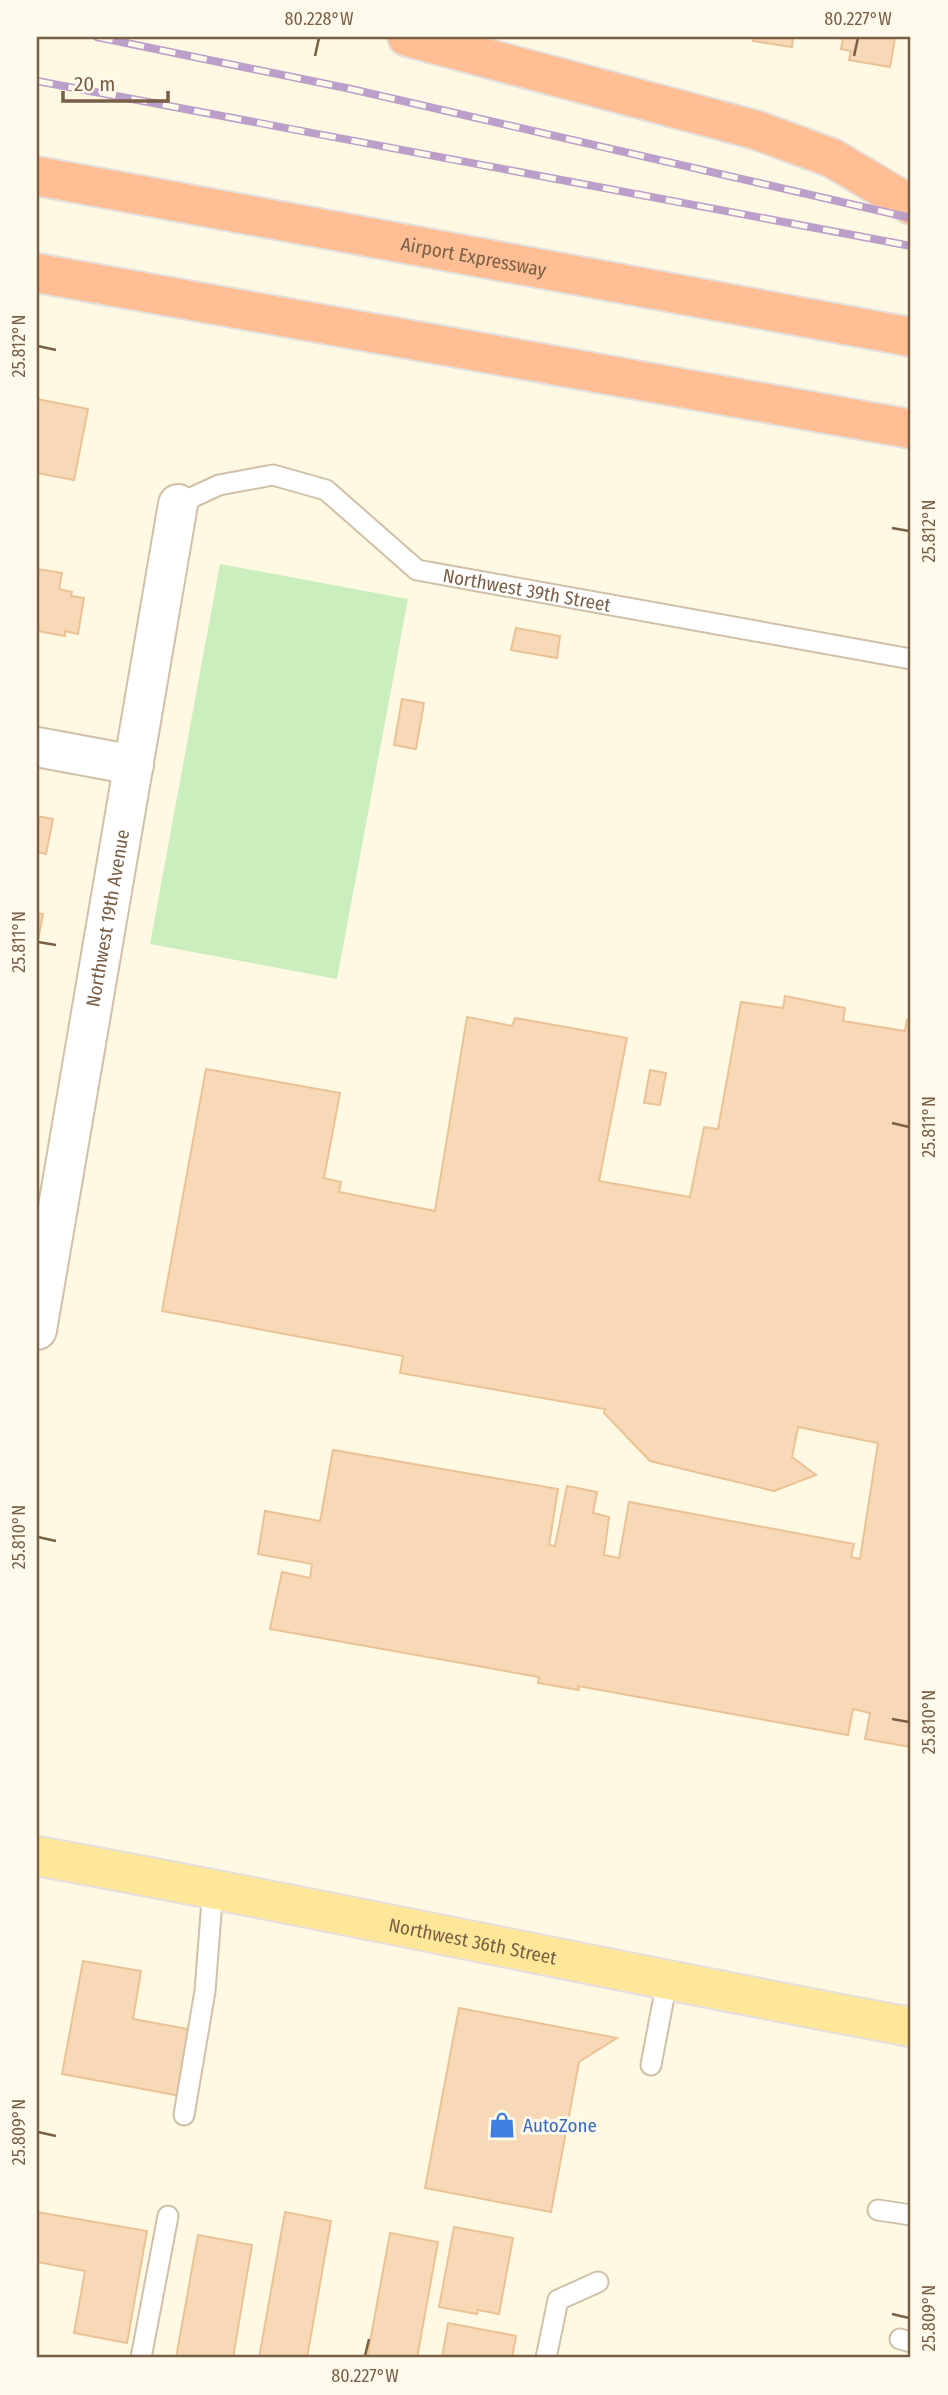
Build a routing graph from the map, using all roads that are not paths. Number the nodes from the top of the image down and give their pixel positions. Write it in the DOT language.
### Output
graph roads {
  1 [pos="407,37"];
  2 [pos="489,37"];
  3 [pos="594,88"];
  4 [pos="37,176"];
  5 [pos="911,205"];
  6 [pos="37,273"];
  7 [pos="911,337"];
  8 [pos="911,429"];
  9 [pos="178,504"];
  10 [pos="911,659"];
  11 [pos="37,747"];
  12 [pos="134,765"];
  13 [pos="37,1330"];
  14 [pos="37,1856"];
  15 [pos="213,1888"];
  16 [pos="667,1981"];
  17 [pos="911,2027"];
  18 [pos="650,2065"];
  19 [pos="184,2115"];
  20 [pos="878,2210"];
  21 [pos="911,2215"];
  22 [pos="168,2216"];
  23 [pos="598,2282"];
  24 [pos="141,2358"];
  25 [pos="546,2358"];
  1 -- 3 [label="highway"];
  2 -- 3 [label="highway"];
  3 -- 5 [label="highway"];
  4 -- 7 [label="highway, Airport Expressway"];
  6 -- 8 [label="highway"];
  9 -- 10 [label="lane, Northwest 39th Street"];
  9 -- 12 [label="street, Northwest 19th Avenue"];
  11 -- 12 [label="street"];
  12 -- 13 [label="street, Northwest 19th Avenue"];
  14 -- 15 [label="main road, Northwest 36th Street"];
  15 -- 16 [label="main road, Northwest 36th Street"];
  15 -- 19 [label="lane"];
  16 -- 17 [label="main road, Northwest 36th Street"];
  16 -- 18 [label="lane"];
  20 -- 21 [label="lane"];
  22 -- 24 [label="lane"];
  23 -- 25 [label="lane"];
}
